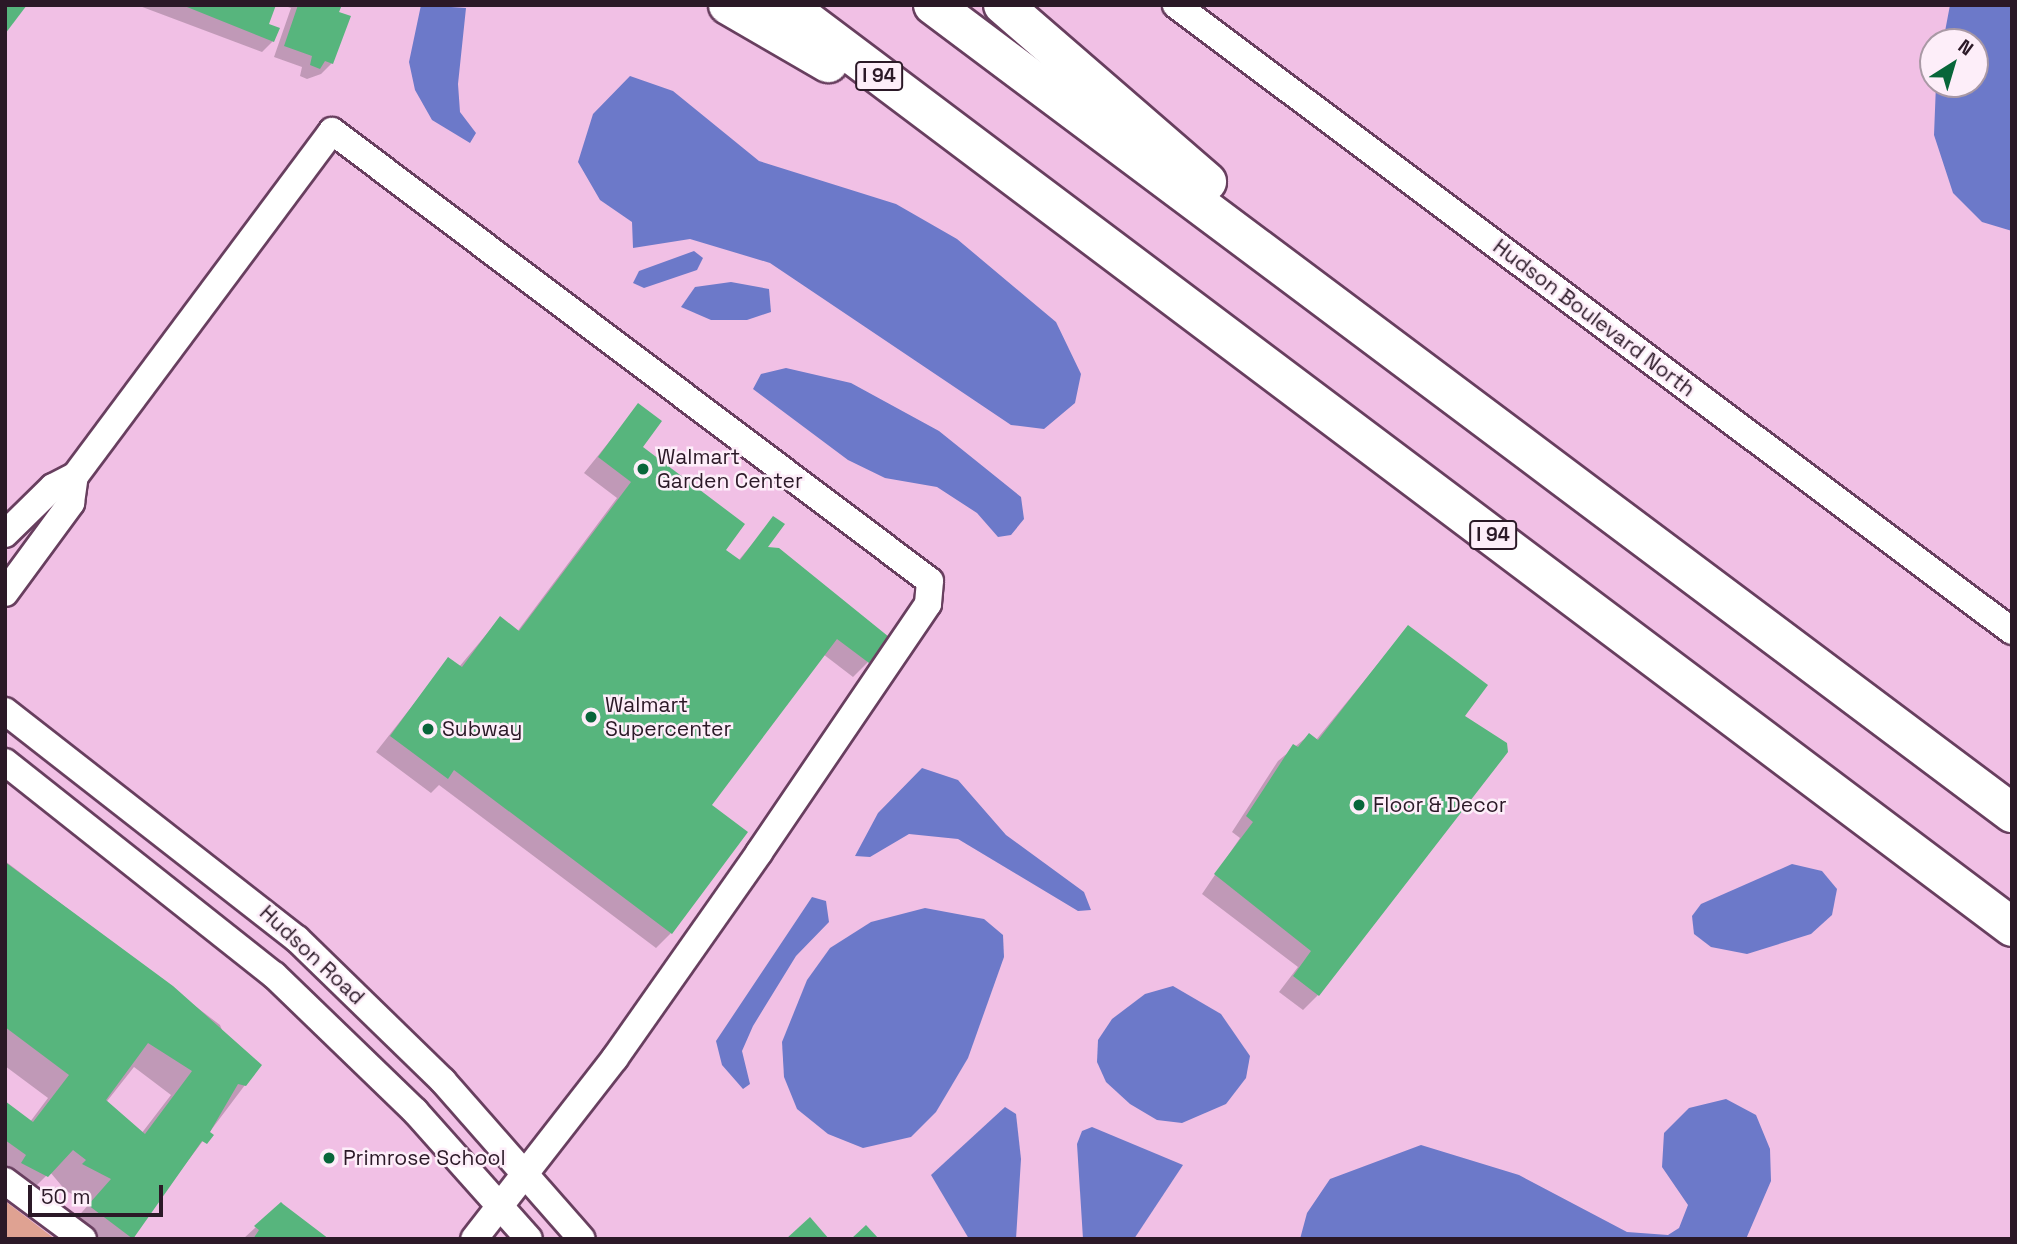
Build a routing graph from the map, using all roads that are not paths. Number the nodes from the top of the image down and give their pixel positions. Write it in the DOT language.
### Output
graph roads {
  1 [pos="728,5"];
  2 [pos="786,5"];
  3 [pos="933,5"];
  4 [pos="1003,5"];
  5 [pos="1176,5"];
  6 [pos="972,146"];
  7 [pos="1382,342"];
  8 [pos="75,476"];
  9 [pos="5,534"];
  10 [pos="5,593"];
  11 [pos="2012,631"];
  12 [pos="5,711"];
  13 [pos="5,762"];
  14 [pos="2012,813"];
  15 [pos="2012,927"];
  16 [pos="524,1172"];
  17 [pos="5,1181"];
  18 [pos="5,1201"];
  19 [pos="499,1206"];
  20 [pos="55,1239"];
  21 [pos="83,1239"];
  22 [pos="474,1239"];
  23 [pos="529,1239"];
  24 [pos="582,1239"];
  1 -- 6 [label="highway"];
  2 -- 6 [label="highway, I 94"];
  3 -- 7 [label="highway"];
  4 -- 7 [label="highway"];
  5 -- 11 [label="street, Hudson Boulevard North"];
  6 -- 15 [label="highway, I 94"];
  7 -- 14 [label="highway"];
  8 -- 9 [label="street"];
  8 -- 10 [label="street"];
  8 -- 16 [label="street"];
  12 -- 16 [label="street, Hudson Road"];
  13 -- 19 [label="street, Hudson Road"];
  16 -- 19 [label="street"];
  16 -- 24 [label="street, Hudson Road"];
  17 -- 21 [label="street"];
  18 -- 20 [label="street"];
  19 -- 22 [label="street"];
  19 -- 23 [label="street, Hudson Road"];
}
